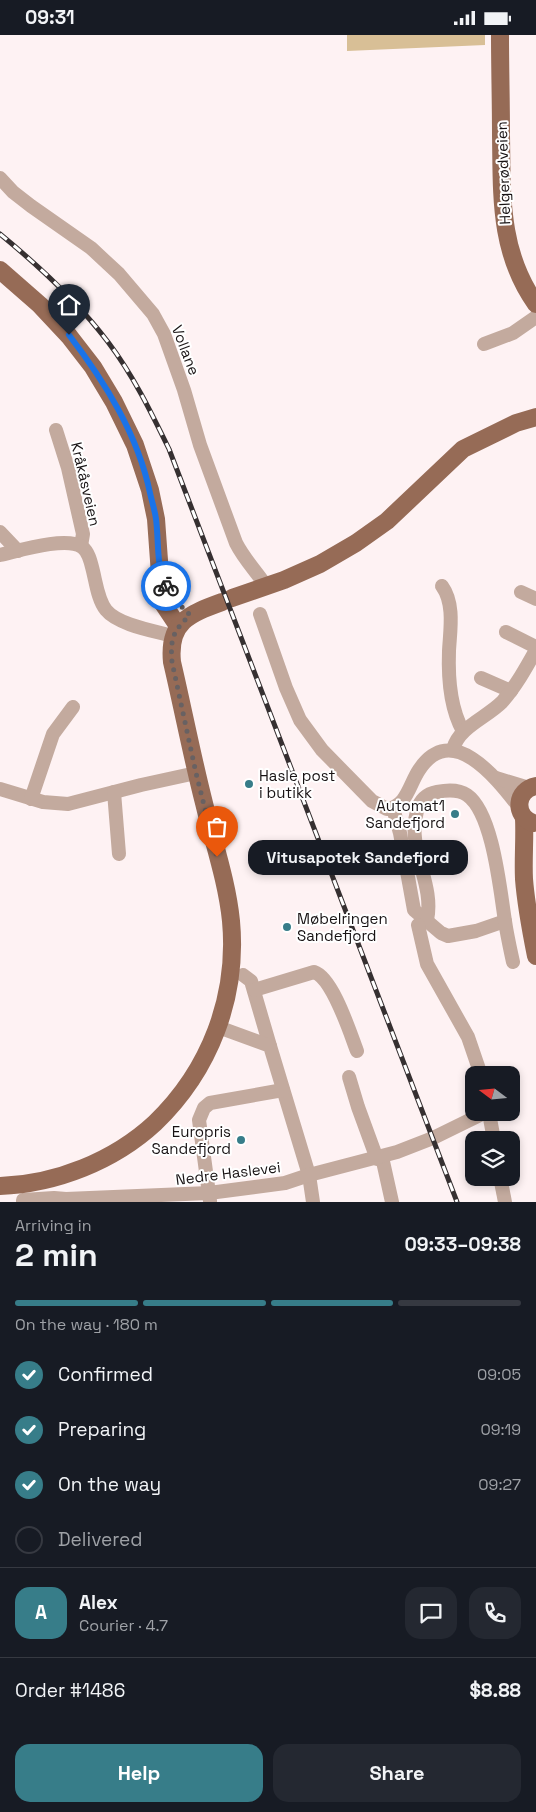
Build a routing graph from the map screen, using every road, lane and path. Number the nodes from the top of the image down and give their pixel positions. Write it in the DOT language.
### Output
graph roads {
  1 [pos="496,46"];
  2 [pos="0,178"];
  3 [pos="0,270"];
  4 [pos="536,304"];
  5 [pos="536,317"];
  6 [pos="484,344"];
  7 [pos="536,417"];
  8 [pos="56,430"];
  9 [pos="0,532"];
  10 [pos="81,546"];
  11 [pos="18,551"];
  12 [pos="0,555"];
  13 [pos="442,586"];
  14 [pos="258,589"];
  15 [pos="521,592"];
  16 [pos="536,599"];
  17 [pos="260,614"];
  18 [pos="180,626"];
  19 [pos="506,632"];
  20 [pos="536,649"];
  21 [pos="481,678"];
  22 [pos="511,691"];
  23 [pos="73,707"];
  24 [pos="464,731"];
  25 [pos="453,749"];
  26 [pos="196,773"];
  27 [pos="495,777"];
  28 [pos="533,786"];
  29 [pos="410,787"];
  30 [pos="0,789"];
  31 [pos="114,792"];
  32 [pos="426,795"];
  33 [pos="31,799"];
  34 [pos="393,808"];
  35 [pos="526,816"];
  36 [pos="536,844"];
  37 [pos="119,854"];
  38 [pos="505,921"];
  39 [pos="422,922"];
  40 [pos="531,931"];
  41 [pos="536,955"];
  42 [pos="512,962"];
  43 [pos="244,975"];
  44 [pos="254,990"];
  45 [pos="218,1027"];
  46 [pos="270,1046"];
  47 [pos="357,1051"];
  48 [pos="477,1066"];
  49 [pos="349,1077"];
  50 [pos="283,1090"];
  51 [pos="468,1121"];
  52 [pos="379,1158"];
  53 [pos="309,1175"];
  54 [pos="0,1186"];
  55 [pos="502,1186"];
  56 [pos="210,1197"];
  57 [pos="159,1199"];
  58 [pos="23,1201"];
  59 [pos="66,1201"];
  60 [pos="313,1202"];
  61 [pos="392,1202"];
  62 [pos="505,1202"];
  1 -- 4 [label="main road, Helgerødveien"];
  2 -- 14 [label="street, Vollane"];
  3 -- 18 [label="main road"];
  5 -- 6 [label="street"];
  7 -- 14 [label="main road"];
  8 -- 10 [label="street, Kråkåsveien"];
  9 -- 11 [label="street"];
  10 -- 11 [label="street, Kråkåsveien"];
  10 -- 18 [label="street, Kråkåsveien"];
  11 -- 12 [label="street, Kråkåsveien"];
  13 -- 24 [label="street"];
  14 -- 18 [label="main road"];
  15 -- 16 [label="street"];
  17 -- 34 [label="street"];
  18 -- 26 [label="main road"];
  19 -- 20 [label="street"];
  20 -- 22 [label="street"];
  21 -- 22 [label="street"];
  22 -- 24 [label="street"];
  23 -- 33 [label="street"];
  24 -- 25 [label="street"];
  25 -- 27 [label="street"];
  25 -- 29 [label="street"];
  26 -- 31 [label="street"];
  26 -- 45 [label="main road"];
  27 -- 28 [label="street"];
  27 -- 35 [label="street"];
  28 -- 35 [label="main road"];
  29 -- 32 [label="street"];
  29 -- 34 [label="street"];
  30 -- 33 [label="street"];
  31 -- 33 [label="street"];
  31 -- 37 [label="street"];
  32 -- 38 [label="street"];
  32 -- 39 [label="street"];
  34 -- 39 [label="street"];
  35 -- 40 [label="main road"];
  36 -- 40 [label="main road"];
  38 -- 39 [label="street"];
  38 -- 42 [label="street"];
  39 -- 48 [label="street"];
  40 -- 41 [label="main road"];
  43 -- 44 [label="street"];
  44 -- 46 [label="street"];
  44 -- 47 [label="street"];
  45 -- 46 [label="street"];
  45 -- 54 [label="main road"];
  46 -- 50 [label="street"];
  49 -- 52 [label="street"];
  50 -- 53 [label="street"];
  50 -- 56 [label="street"];
  51 -- 52 [label="street, Nedre Haslevei"];
  52 -- 53 [label="street, Nedre Haslevei"];
  52 -- 61 [label="street"];
  53 -- 56 [label="street, Nedre Haslevei"];
  53 -- 60 [label="street"];
  55 -- 62 [label="street"];
  56 -- 57 [label="street, Nedre Haslevei"];
  57 -- 59 [label="street, Nedre Haslevei"];
  58 -- 59 [label="street, Nedre Haslevei"];
}
